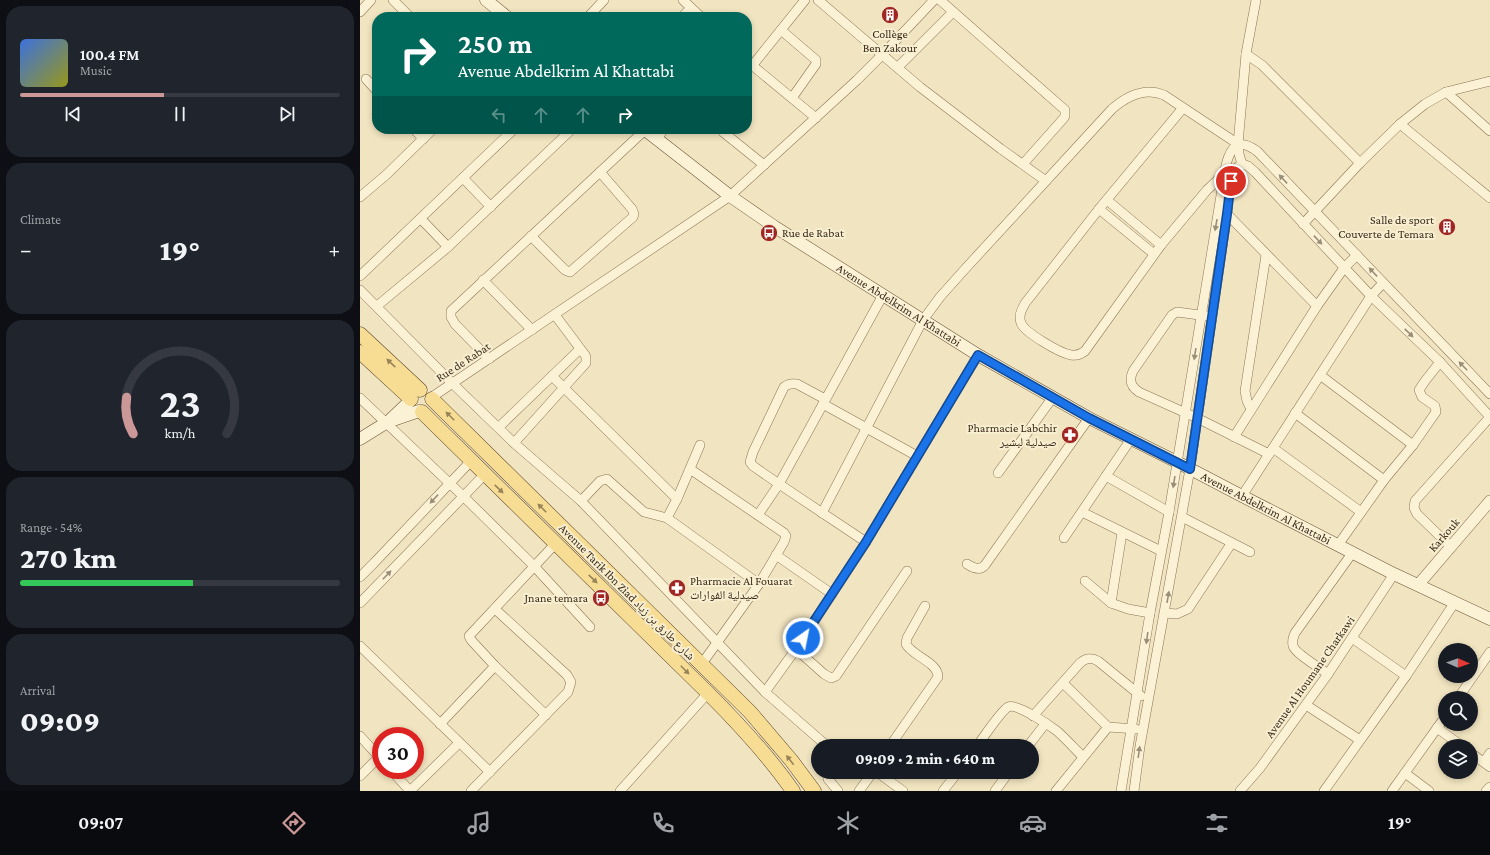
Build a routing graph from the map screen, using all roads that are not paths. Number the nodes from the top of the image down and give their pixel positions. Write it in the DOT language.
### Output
graph roads {
  1 [pos="371,0"];
  2 [pos="393,0"];
  3 [pos="486,0"];
  4 [pos="683,0"];
  5 [pos="805,0"];
  6 [pos="818,0"];
  7 [pos="934,0"];
  8 [pos="940,0"];
  9 [pos="1256,0"];
  10 [pos="602,1"];
  11 [pos="691,8"];
  12 [pos="360,12"];
  13 [pos="405,12"];
  14 [pos="501,12"];
  15 [pos="592,12"];
  16 [pos="687,12"];
  17 [pos="695,12"];
  18 [pos="954,12"];
  19 [pos="781,30"];
  20 [pos="883,54"];
  21 [pos="1246,54"];
  22 [pos="752,61"];
  23 [pos="752,65"];
  24 [pos="898,67"];
  25 [pos="366,79"];
  26 [pos="1490,82"];
  27 [pos="372,85"];
  28 [pos="1446,92"];
  29 [pos="792,98"];
  30 [pos="1183,108"];
  31 [pos="816,118"];
  32 [pos="1400,124"];
  33 [pos="1490,131"];
  34 [pos="418,134"];
  35 [pos="428,134"];
  36 [pos="509,134"];
  37 [pos="567,134"];
  38 [pos="641,134"];
  39 [pos="650,134"];
  40 [pos="660,134"];
  41 [pos="725,134"];
  42 [pos="423,139"];
  43 [pos="657,139"];
  44 [pos="1238,144"];
  45 [pos="1360,163"];
  46 [pos="1023,164"];
  47 [pos="1242,164"];
  48 [pos="764,165"];
  49 [pos="600,172"];
  50 [pos="1225,173"];
  51 [pos="463,178"];
  52 [pos="1046,181"];
  53 [pos="730,196"];
  54 [pos="360,197"];
  55 [pos="1490,198"];
  56 [pos="1107,200"];
  57 [pos="491,207"];
  58 [pos="1099,209"];
  59 [pos="1314,213"];
  60 [pos="1227,214"];
  61 [pos="421,219"];
  62 [pos="1303,224"];
  63 [pos="531,236"];
  64 [pos="1161,245"];
  65 [pos="448,247"];
  66 [pos="1154,254"];
  67 [pos="1266,255"];
  68 [pos="1357,255"];
  69 [pos="1344,268"];
  70 [pos="360,276"];
  71 [pos="483,280"];
  72 [pos="1383,283"];
  73 [pos="360,290"];
  74 [pos="883,295"];
  75 [pos="1371,296"];
  76 [pos="377,306"];
  77 [pos="1317,306"];
  78 [pos="555,315"];
  79 [pos="1201,315"];
  80 [pos="1212,318"];
  81 [pos="923,320"];
  82 [pos="532,330"];
  83 [pos="360,334"];
  84 [pos="580,348"];
  85 [pos="360,352"];
  86 [pos="978,355"];
  87 [pos="489,359"];
  88 [pos="1440,362"];
  89 [pos="552,376"];
  90 [pos="1320,376"];
  91 [pos="452,383"];
  92 [pos="564,387"];
  93 [pos="1490,394"];
  94 [pos="421,397"];
  95 [pos="1053,397"];
  96 [pos="360,398"];
  97 [pos="824,402"];
  98 [pos="1251,409"];
  99 [pos="421,412"];
  100 [pos="1185,413"];
  101 [pos="1295,414"];
  102 [pos="1490,417"];
  103 [pos="1089,418"];
  104 [pos="1197,418"];
  105 [pos="387,422"];
  106 [pos="499,428"];
  107 [pos="867,429"];
  108 [pos="1234,437"];
  109 [pos="360,439"];
  110 [pos="1131,439"];
  111 [pos="514,443"];
  112 [pos="700,445"];
  113 [pos="1413,445"];
  114 [pos="1271,451"];
  115 [pos="917,456"];
  116 [pos="471,462"];
  117 [pos="1177,462"];
  118 [pos="1190,469"];
  119 [pos="690,470"];
  120 [pos="998,473"];
  121 [pos="485,474"];
  122 [pos="1106,476"];
  123 [pos="1384,480"];
  124 [pos="449,484"];
  125 [pos="779,484"];
  126 [pos="463,496"];
  127 [pos="1242,496"];
  128 [pos="677,499"];
  129 [pos="581,501"];
  130 [pos="1490,501"];
  131 [pos="1082,512"];
  132 [pos="1169,512"];
  133 [pos="1361,512"];
  134 [pos="822,513"];
  135 [pos="758,515"];
  136 [pos="1182,517"];
  137 [pos="667,518"];
  138 [pos="1122,533"];
  139 [pos="1064,538"];
  140 [pos="866,542"];
  141 [pos="556,543"];
  142 [pos="1231,544"];
  143 [pos="1338,545"];
  144 [pos="1450,546"];
  145 [pos="1161,551"];
  146 [pos="1250,552"];
  147 [pos="1353,552"];
  148 [pos="776,555"];
  149 [pos="967,564"];
  150 [pos="534,566"];
  151 [pos="907,571"];
  152 [pos="1394,574"];
  153 [pos="360,577"];
  154 [pos="1085,581"];
  155 [pos="759,584"];
  156 [pos="1418,585"];
  157 [pos="832,594"];
  158 [pos="1455,602"];
  159 [pos="360,603"];
  160 [pos="1111,603"];
  161 [pos="925,606"];
  162 [pos="495,609"];
  163 [pos="1150,613"];
  164 [pos="1165,613"];
  165 [pos="1490,619"];
  166 [pos="590,627"];
  167 [pos="1352,638"];
  168 [pos="718,642"];
  169 [pos="360,646"];
  170 [pos="796,649"];
  171 [pos="1490,652"];
  172 [pos="701,665"];
  173 [pos="495,666"];
  174 [pos="1328,674"];
  175 [pos="1406,676"];
  176 [pos="1063,682"];
  177 [pos="1463,691"];
  178 [pos="765,692"];
  179 [pos="708,693"];
  180 [pos="1138,693"];
  181 [pos="1149,701"];
  182 [pos="1306,705"];
  183 [pos="546,715"];
  184 [pos="1033,716"];
  185 [pos="440,724"];
  186 [pos="1045,724"];
  187 [pos="1108,727"];
  188 [pos="1131,728"];
  189 [pos="1438,728"];
  190 [pos="1143,730"];
  191 [pos="1442,731"];
  192 [pos="360,736"];
  193 [pos="818,739"];
  194 [pos="895,739"];
  195 [pos="982,739"];
  196 [pos="1033,739"];
  197 [pos="1453,739"];
  198 [pos="1360,740"];
  199 [pos="459,743"];
  200 [pos="372,749"];
  201 [pos="1490,754"];
  202 [pos="1083,757"];
  203 [pos="1478,758"];
  204 [pos="1487,764"];
  205 [pos="372,765"];
  206 [pos="490,772"];
  207 [pos="1405,773"];
  208 [pos="360,776"];
  209 [pos="424,777"];
  210 [pos="399,779"];
  211 [pos="422,779"];
  212 [pos="830,779"];
  213 [pos="868,779"];
  214 [pos="887,779"];
  215 [pos="952,779"];
  216 [pos="1004,779"];
  217 [pos="1490,786"];
  218 [pos="1243,790"];
  219 [pos="471,791"];
  220 [pos="620,791"];
  221 [pos="793,791"];
  222 [pos="814,791"];
  223 [pos="838,791"];
  224 [pos="859,791"];
  225 [pos="903,791"];
  226 [pos="943,791"];
  227 [pos="995,791"];
  228 [pos="1056,791"];
  229 [pos="1121,791"];
  230 [pos="1134,791"];
  231 [pos="1324,791"];
  232 [pos="1392,791"];
  233 [pos="1429,791"];
  234 [pos="1486,791"];
  1 -- 12 [label="street"];
  2 -- 13 [label="street"];
  3 -- 14 [label="main road"];
  4 -- 11 [label="street"];
  5 -- 19 [label="street"];
  6 -- 20 [label="street"];
  7 -- 20 [label="street, Rue de Rabat"];
  8 -- 18 [label="street"];
  9 -- 21 [label="street"];
  10 -- 15 [label="street"];
  11 -- 16 [label="street"];
  11 -- 17 [label="street"];
  18 -- 24 [label="street"];
  18 -- 46 [label="street"];
  19 -- 22 [label="street"];
  19 -- 29 [label="street"];
  20 -- 24 [label="street"];
  20 -- 31 [label="street, Rue de Rabat"];
  21 -- 44 [label="street"];
  21 -- 45 [label="street"];
  23 -- 29 [label="street"];
  24 -- 46 [label="street"];
  25 -- 27 [label="street"];
  26 -- 28 [label="street"];
  28 -- 32 [label="street"];
  28 -- 33 [label="street"];
  29 -- 31 [label="street"];
  30 -- 44 [label="street"];
  30 -- 52 [label="street"];
  30 -- 56 [label="street"];
  31 -- 48 [label="street, Rue de Rabat"];
  32 -- 45 [label="street"];
  32 -- 55 [label="street"];
  34 -- 42 [label="street"];
  35 -- 42 [label="street"];
  36 -- 51 [label="street"];
  37 -- 57 [label="street"];
  38 -- 49 [label="street"];
  39 -- 43 [label="main road, Avenue Abdelkrim Al Khattabi"];
  40 -- 43 [label="street"];
  41 -- 48 [label="street"];
  42 -- 54 [label="street"];
  43 -- 53 [label="main road, Avenue Abdelkrim Al Khattabi"];
  44 -- 47 [label="street"];
  44 -- 50 [label="street"];
  59 -- 44 [label="street, one-way"];
  45 -- 59 [label="street"];
  46 -- 52 [label="street"];
  47 -- 60 [label="street"];
  47 -- 62 [label="street"];
  48 -- 53 [label="street, Rue de Rabat"];
  49 -- 63 [label="street"];
  49 -- 63 [label="street"];
  50 -- 64 [label="street"];
  50 -- 79 [label="street, one-way"];
  51 -- 57 [label="street"];
  51 -- 61 [label="street"];
  52 -- 81 [label="street"];
  53 -- 74 [label="main road, Avenue Abdelkrim Al Khattabi"];
  53 -- 78 [label="street, Rue de Rabat"];
  56 -- 58 [label="street"];
  56 -- 64 [label="street"];
  57 -- 65 [label="street"];
  58 -- 66 [label="street"];
  58 -- 66 [label="street"];
  59 -- 62 [label="street"];
  59 -- 68 [label="street"];
  60 -- 67 [label="street"];
  60 -- 80 [label="street"];
  61 -- 65 [label="street"];
  61 -- 70 [label="street"];
  62 -- 69 [label="street, one-way"];
  63 -- 71 [label="street"];
  64 -- 66 [label="street"];
  65 -- 76 [label="street"];
  67 -- 77 [label="street"];
  67 -- 98 [label="street"];
  68 -- 69 [label="street"];
  72 -- 68 [label="street, one-way"];
  69 -- 75 [label="street"];
  69 -- 77 [label="street"];
  71 -- 82 [label="street"];
  71 -- 87 [label="street"];
  72 -- 75 [label="street"];
  93 -- 72 [label="street, one-way"];
  73 -- 76 [label="street"];
  74 -- 81 [label="main road, Avenue Abdelkrim Al Khattabi"];
  74 -- 97 [label="street"];
  75 -- 88 [label="street, one-way"];
  75 -- 90 [label="street"];
  76 -- 91 [label="street"];
  77 -- 98 [label="street"];
  78 -- 82 [label="street, Rue de Rabat"];
  78 -- 84 [label="street"];
  79 -- 80 [label="street"];
  79 -- 100 [label="street, one-way"];
  79 -- 100 [label="street"];
  80 -- 104 [label="street"];
  81 -- 86 [label="main road, Avenue Abdelkrim Al Khattabi"];
  81 -- 107 [label="street"];
  82 -- 87 [label="street, Rue de Rabat"];
  94 -- 83 [label="main road, Avenue Tarik Ibn Ziad شارع طارق بن زياد, one-way"];
  84 -- 89 [label="street"];
  84 -- 92 [label="street"];
  85 -- 94 [label="main road, Avenue Tarik Ibn Ziad شارع طارق بن زياد"];
  86 -- 95 [label="main road, Avenue Abdelkrim Al Khattabi"];
  86 -- 115 [label="street"];
  87 -- 91 [label="street, Rue de Rabat"];
  88 -- 102 [label="street"];
  88 -- 113 [label="street"];
  89 -- 92 [label="street"];
  89 -- 106 [label="street"];
  90 -- 101 [label="street"];
  90 -- 113 [label="street"];
  91 -- 94 [label="street, Rue de Rabat"];
  91 -- 106 [label="street"];
  92 -- 111 [label="street"];
  92 -- 128 [label="street"];
  94 -- 99 [label="main road"];
  94 -- 105 [label="main road"];
  172 -- 94 [label="main road, Avenue Tarik Ibn Ziad شارع طارق بن زياد, one-way"];
  95 -- 103 [label="main road, Avenue Abdelkrim Al Khattabi"];
  95 -- 120 [label="street"];
  96 -- 105 [label="street"];
  97 -- 107 [label="street"];
  97 -- 125 [label="street"];
  97 -- 125 [label="street"];
  98 -- 108 [label="street"];
  99 -- 105 [label="main road"];
  99 -- 116 [label="main road, Avenue Tarik Ibn Ziad شارع طارق بن زياد"];
  100 -- 104 [label="street"];
  100 -- 117 [label="street"];
  101 -- 114 [label="street"];
  101 -- 123 [label="street"];
  102 -- 144 [label="street"];
  103 -- 110 [label="main road, Avenue Abdelkrim Al Khattabi"];
  103 -- 149 [label="street"];
  104 -- 108 [label="street"];
  104 -- 118 [label="street"];
  105 -- 109 [label="main road"];
  105 -- 124 [label="street"];
  106 -- 111 [label="street"];
  107 -- 115 [label="street"];
  107 -- 134 [label="street"];
  108 -- 114 [label="street"];
  110 -- 117 [label="main road, Avenue Abdelkrim Al Khattabi"];
  110 -- 122 [label="street"];
  111 -- 129 [label="street"];
  112 -- 119 [label="street"];
  113 -- 123 [label="street"];
  114 -- 127 [label="street"];
  114 -- 133 [label="street"];
  115 -- 140 [label="street"];
  116 -- 121 [label="main road, Avenue Tarik Ibn Ziad شارع طارق بن زياد"];
  116 -- 124 [label="street"];
  117 -- 118 [label="main road, Avenue Abdelkrim Al Khattabi"];
  117 -- 132 [label="street, one-way"];
  118 -- 127 [label="main road, Avenue Abdelkrim Al Khattabi"];
  118 -- 136 [label="street"];
  119 -- 128 [label="street"];
  119 -- 135 [label="street"];
  121 -- 126 [label="street"];
  121 -- 141 [label="main road, Avenue Tarik Ibn Ziad شارع طارق بن زياد, one-way"];
  122 -- 131 [label="street"];
  122 -- 132 [label="street"];
  123 -- 133 [label="street"];
  124 -- 126 [label="street"];
  124 -- 153 [label="street, one-way"];
  125 -- 134 [label="street"];
  125 -- 135 [label="street"];
  126 -- 150 [label="street"];
  159 -- 126 [label="street, one-way"];
  127 -- 143 [label="main road, Avenue Abdelkrim Al Khattabi"];
  128 -- 137 [label="street"];
  129 -- 137 [label="street"];
  129 -- 168 [label="street"];
  130 -- 144 [label="street, Karkouk"];
  131 -- 138 [label="street"];
  131 -- 139 [label="street"];
  132 -- 145 [label="street"];
  133 -- 143 [label="street"];
  134 -- 140 [label="street"];
  135 -- 148 [label="street"];
  136 -- 142 [label="street"];
  164 -- 136 [label="street, one-way"];
  137 -- 155 [label="street"];
  138 -- 145 [label="street"];
  138 -- 160 [label="street"];
  140 -- 157 [label="street"];
  141 -- 150 [label="street"];
  141 -- 179 [label="main road, Avenue Tarik Ibn Ziad شارع طارق بن زياد, one-way"];
  142 -- 146 [label="street"];
  142 -- 164 [label="street"];
  143 -- 147 [label="main road, Avenue Abdelkrim Al Khattabi"];
  144 -- 156 [label="street, Karkouk"];
  145 -- 163 [label="street"];
  147 -- 152 [label="main road, Avenue Abdelkrim Al Khattabi"];
  147 -- 174 [label="street"];
  148 -- 155 [label="street"];
  148 -- 157 [label="street"];
  150 -- 162 [label="street"];
  150 -- 166 [label="street"];
  151 -- 170 [label="street"];
  152 -- 156 [label="main road, Avenue Abdelkrim Al Khattabi"];
  152 -- 167 [label="street, Avenue Al Houmane Charkawi"];
  154 -- 160 [label="street"];
  155 -- 168 [label="street"];
  156 -- 158 [label="main road, Avenue Abdelkrim Al Khattabi"];
  157 -- 170 [label="street"];
  158 -- 165 [label="main road, Avenue Abdelkrim Al Khattabi"];
  158 -- 175 [label="street"];
  160 -- 163 [label="street"];
  161 -- 194 [label="street"];
  162 -- 173 [label="street"];
  162 -- 183 [label="street"];
  163 -- 180 [label="street, one-way"];
  164 -- 181 [label="street"];
  167 -- 174 [label="street, Avenue Al Houmane Charkawi"];
  167 -- 175 [label="street"];
  168 -- 172 [label="street"];
  168 -- 178 [label="street"];
  169 -- 185 [label="street"];
  170 -- 178 [label="street"];
  171 -- 177 [label="street"];
  222 -- 172 [label="main road, Avenue Tarik Ibn Ziad شارع طارق بن زياد, one-way"];
  173 -- 183 [label="street"];
  173 -- 185 [label="street"];
  174 -- 182 [label="street, Avenue Al Houmane Charkawi"];
  175 -- 198 [label="street"];
  176 -- 180 [label="street"];
  176 -- 184 [label="street"];
  176 -- 187 [label="street"];
  178 -- 193 [label="street"];
  179 -- 220 [label="street"];
  179 -- 221 [label="main road, Avenue Tarik Ibn Ziad شارع طارق بن زياد"];
  180 -- 181 [label="street"];
  180 -- 188 [label="street"];
  181 -- 190 [label="street"];
  182 -- 198 [label="street"];
  182 -- 218 [label="street, Avenue Al Houmane Charkawi"];
  183 -- 206 [label="street"];
  184 -- 186 [label="street"];
  184 -- 195 [label="street"];
  185 -- 199 [label="street"];
  186 -- 196 [label="street"];
  186 -- 202 [label="street"];
  187 -- 188 [label="street"];
  187 -- 202 [label="street"];
  188 -- 190 [label="street"];
  188 -- 229 [label="street"];
  189 -- 207 [label="street"];
  230 -- 190 [label="street, one-way"];
  191 -- 197 [label="street"];
  192 -- 200 [label="street"];
  198 -- 231 [label="street"];
  199 -- 206 [label="street"];
  199 -- 209 [label="street"];
  201 -- 204 [label="street"];
  202 -- 228 [label="street"];
  203 -- 204 [label="street"];
  205 -- 208 [label="street"];
  206 -- 219 [label="street"];
  207 -- 232 [label="street"];
  207 -- 233 [label="street"];
  210 -- 211 [label="street"];
  212 -- 223 [label="street"];
  213 -- 224 [label="street"];
  214 -- 225 [label="street"];
  215 -- 226 [label="street"];
  216 -- 227 [label="street"];
  217 -- 234 [label="street"];
}
